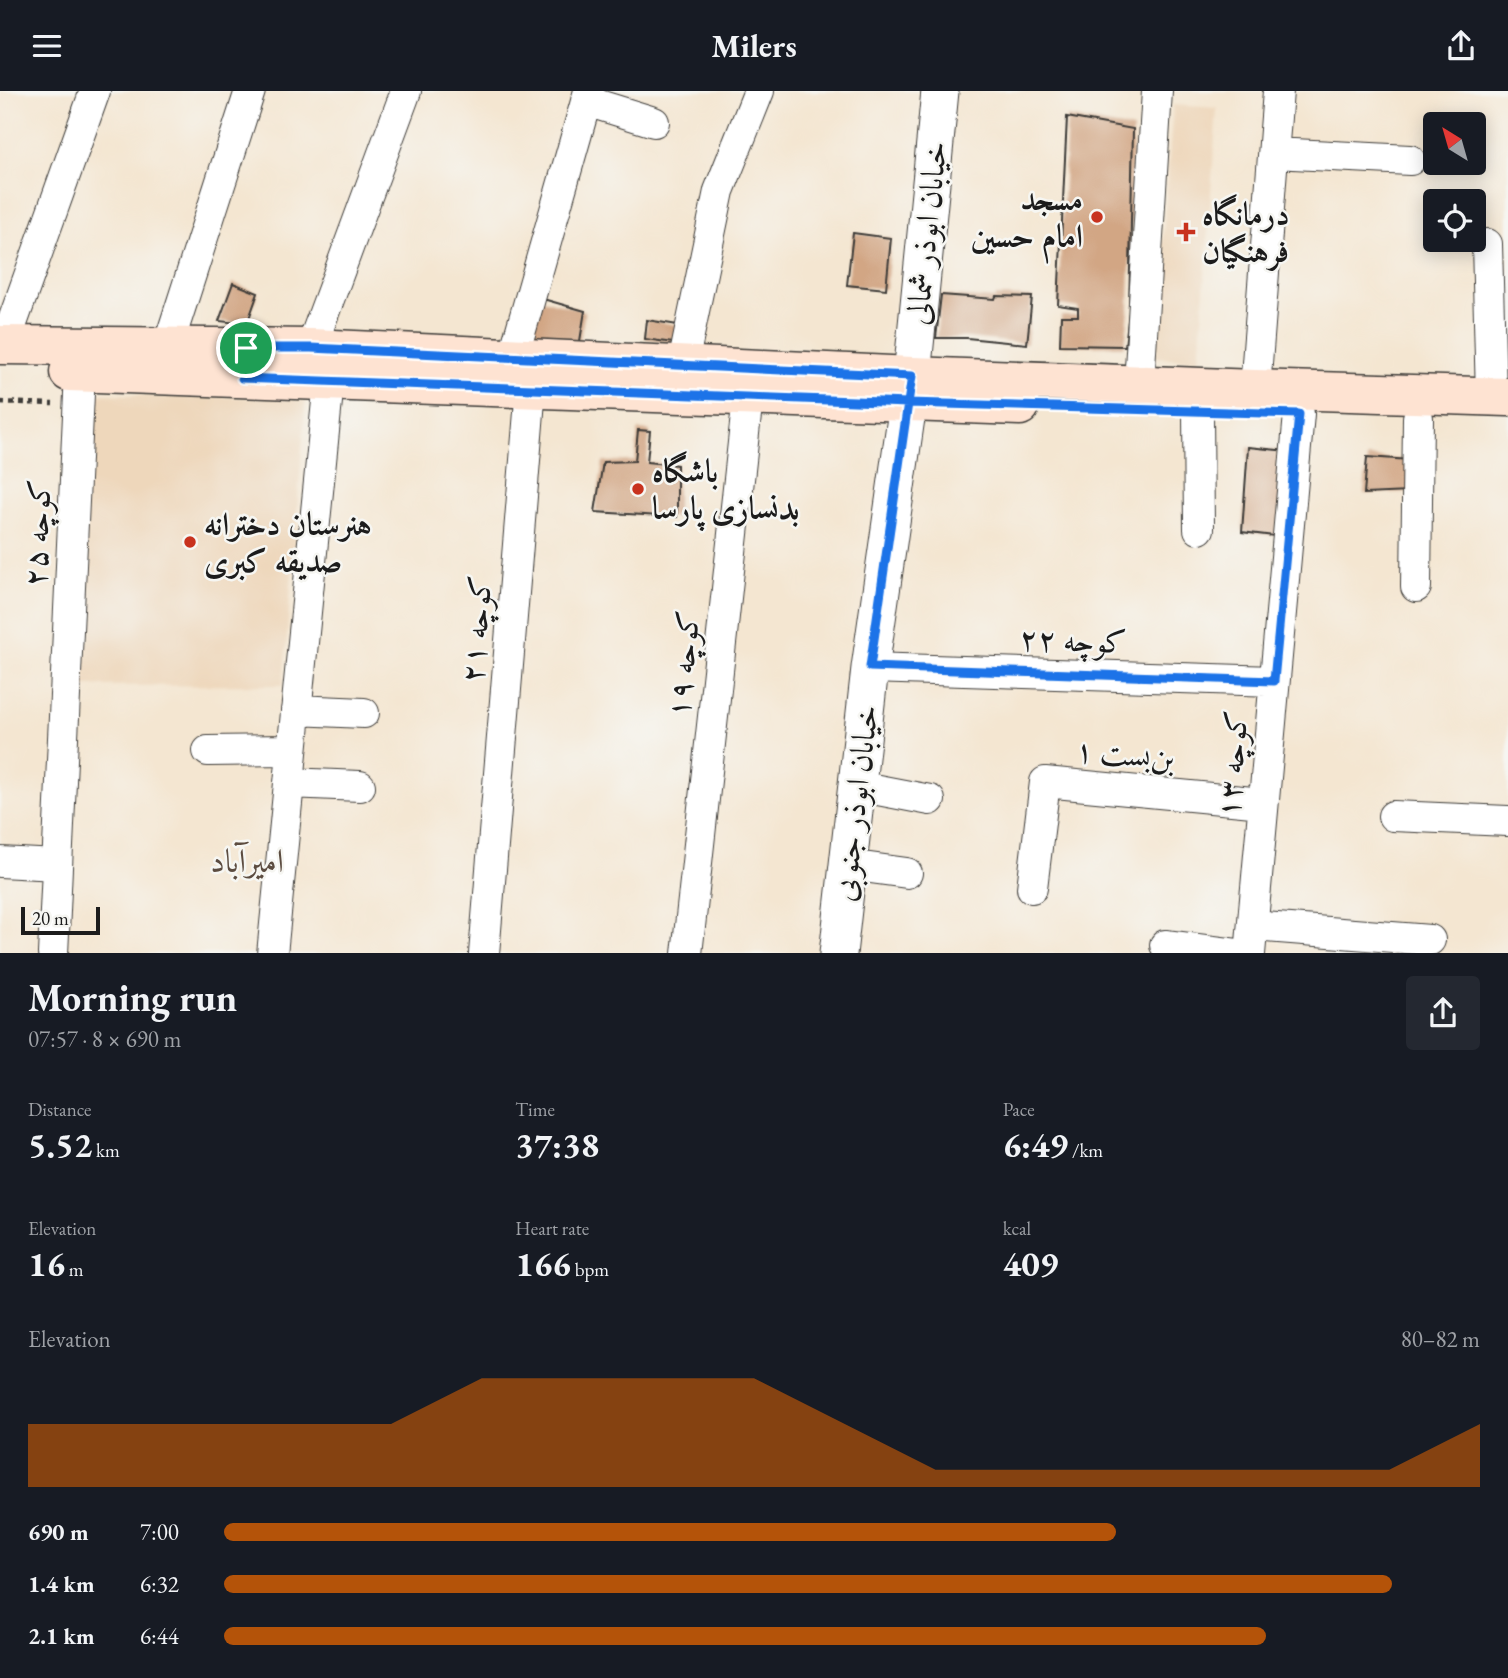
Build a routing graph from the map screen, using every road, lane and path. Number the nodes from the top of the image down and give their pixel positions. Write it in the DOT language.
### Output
graph roads {
  1 [pos="95,91"];
  2 [pos="250,91"];
  3 [pos="406,91"];
  4 [pos="759,91"];
  5 [pos="940,91"];
  6 [pos="1157,91"];
  7 [pos="1278,91"];
  8 [pos="588,96"];
  9 [pos="654,122"];
  10 [pos="1274,153"];
  11 [pos="1410,160"];
  12 [pos="1487,244"];
  13 [pos="168,346"];
  14 [pos="1,354"];
  15 [pos="244,363"];
  16 [pos="320,364"];
  17 [pos="683,364"];
  18 [pos="80,372"];
  19 [pos="522,373"];
  20 [pos="1139,384"];
  21 [pos="910,389"];
  22 [pos="1255,389"];
  23 [pos="748,397"];
  24 [pos="1502,405"];
  25 [pos="1198,411"];
  26 [pos="1299,414"];
  27 [pos="1418,418"];
  28 [pos="1199,529"];
  29 [pos="1416,587"];
  30 [pos="870,667"];
  31 [pos="1274,681"];
  32 [pos="296,710"];
  33 [pos="364,713"];
  34 [pos="292,750"];
  35 [pos="208,751"];
  36 [pos="289,783"];
  37 [pos="360,786"];
  38 [pos="857,786"];
  39 [pos="930,800"];
  40 [pos="1264,803"];
  41 [pos="1393,816"];
  42 [pos="1508,821"];
  43 [pos="0,862"];
  44 [pos="57,865"];
  45 [pos="848,865"];
  46 [pos="907,873"];
  47 [pos="1031,888"];
  48 [pos="1252,940"];
  49 [pos="1430,940"];
  50 [pos="1166,945"];
  51 [pos="688,947"];
  52 [pos="845,952"];
  53 [pos="53,953"];
  54 [pos="272,953"];
  55 [pos="484,953"];
  56 [pos="1229,953"];
  1 -- 14 [label="street"];
  2 -- 13 [label="street"];
  3 -- 16 [label="street"];
  4 -- 17 [label="street"];
  5 -- 21 [label="street, خیابان ابوذر شمالی"];
  6 -- 20 [label="street"];
  7 -- 10 [label="street"];
  8 -- 9 [label="street"];
  8 -- 19 [label="street, کوچه ۲۱"];
  10 -- 11 [label="street"];
  10 -- 22 [label="street"];
  12 -- 24 [label="street"];
  13 -- 14 [label="main road"];
  13 -- 15 [label="main road"];
  14 -- 18 [label="main road"];
  15 -- 16 [label="main road"];
  15 -- 18 [label="main road"];
  16 -- 19 [label="main road"];
  16 -- 32 [label="street"];
  17 -- 19 [label="main road"];
  17 -- 21 [label="main road"];
  18 -- 44 [label="street, کوچه ۲۵"];
  19 -- 23 [label="main road"];
  19 -- 55 [label="street, کوچه ۲۱"];
  20 -- 21 [label="main road"];
  20 -- 22 [label="main road"];
  21 -- 23 [label="main road"];
  21 -- 25 [label="main road"];
  21 -- 30 [label="street, خیابان ابوذر جنوبی"];
  22 -- 24 [label="main road"];
  23 -- 51 [label="street, کوچه ۱۹"];
  24 -- 27 [label="main road"];
  25 -- 26 [label="main road"];
  25 -- 28 [label="street"];
  26 -- 27 [label="main road"];
  26 -- 31 [label="street, کوچه ۱۳"];
  27 -- 29 [label="street"];
  30 -- 31 [label="street, کوچه ۲۲"];
  30 -- 38 [label="street, خیابان ابوذر جنوبی"];
  31 -- 40 [label="street, کوچه ۱۳"];
  32 -- 33 [label="street"];
  32 -- 34 [label="street"];
  34 -- 35 [label="street"];
  34 -- 36 [label="street"];
  36 -- 37 [label="street"];
  36 -- 54 [label="street"];
  38 -- 39 [label="street"];
  38 -- 45 [label="street, خیابان ابوذر جنوبی"];
  40 -- 47 [label="street, بن‌بست ۱"];
  40 -- 48 [label="street, کوچه ۱۳"];
  41 -- 42 [label="street"];
  43 -- 44 [label="street"];
  44 -- 53 [label="street, کوچه ۲۵"];
  45 -- 46 [label="street"];
  45 -- 52 [label="street, خیابان ابوذر جنوبی"];
  48 -- 49 [label="street"];
  50 -- 56 [label="street"];
}
